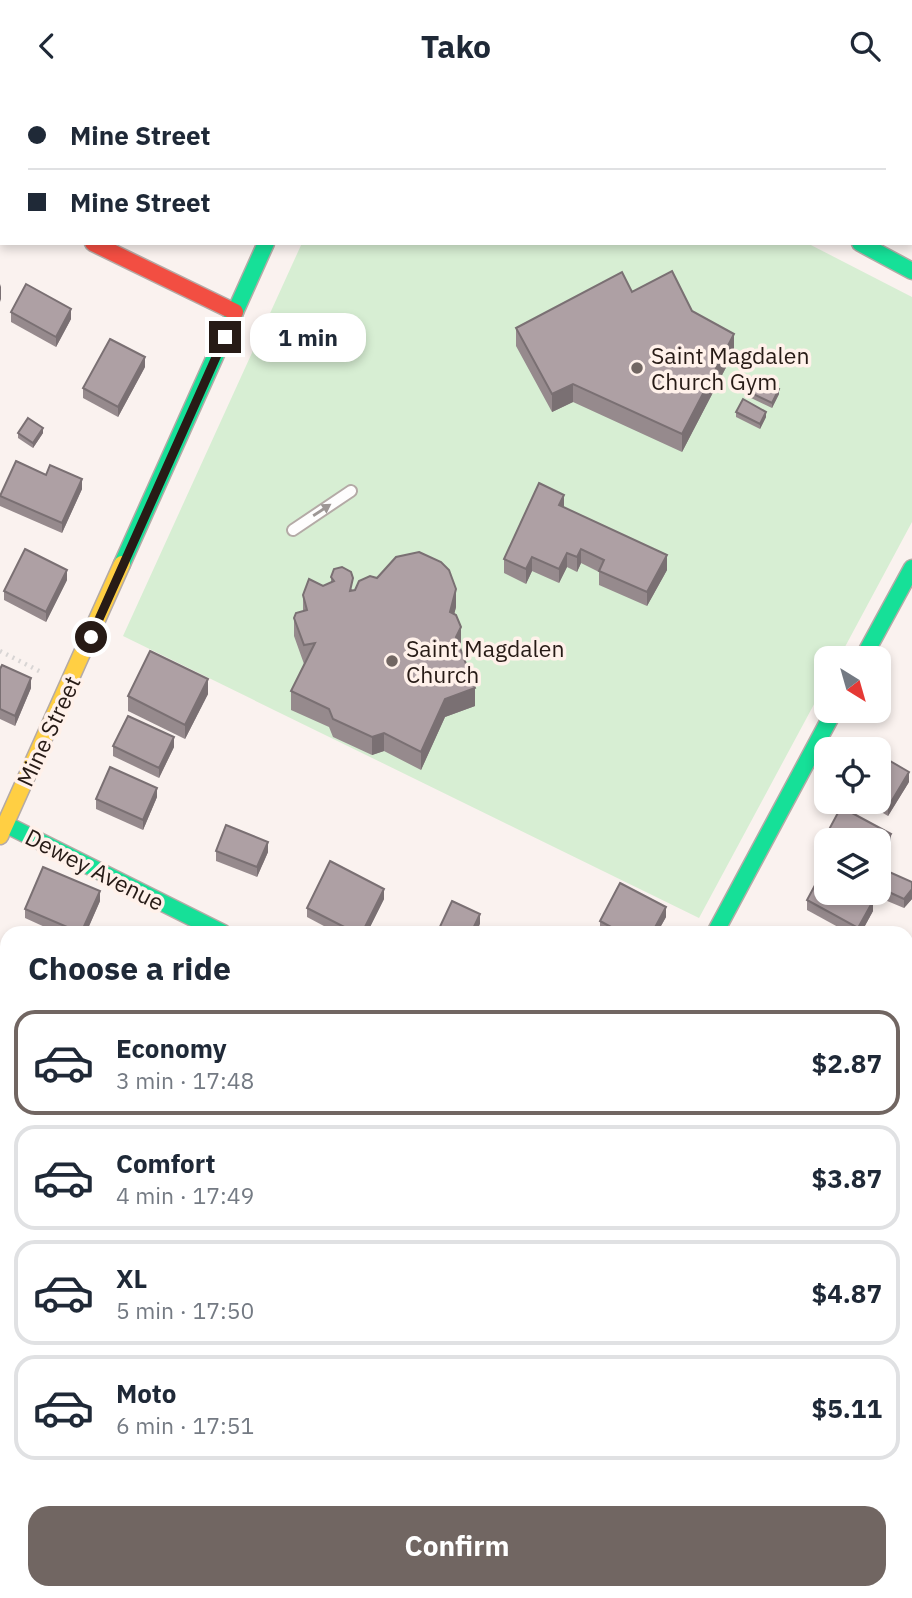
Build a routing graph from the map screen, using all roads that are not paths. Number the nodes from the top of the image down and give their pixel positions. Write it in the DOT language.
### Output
graph roads {
  1 [pos="97,245"];
  2 [pos="265,245"];
  3 [pos="864,245"];
  4 [pos="912,271"];
  5 [pos="235,312"];
  6 [pos="351,491"];
  7 [pos="293,530"];
  8 [pos="912,568"];
  9 [pos="870,646"];
  10 [pos="828,723"];
  11 [pos="3,830"];
  12 [pos="208,926"];
  13 [pos="719,926"];
  1 -- 5 [label="street"];
  2 -- 5 [label="street, Mine Street"];
  3 -- 4 [label="street"];
  5 -- 11 [label="street, Mine Street"];
  7 -- 6 [label="lane, one-way"];
  8 -- 9 [label="street"];
  10 -- 13 [label="street"];
  11 -- 12 [label="street, Dewey Avenue"];
}
